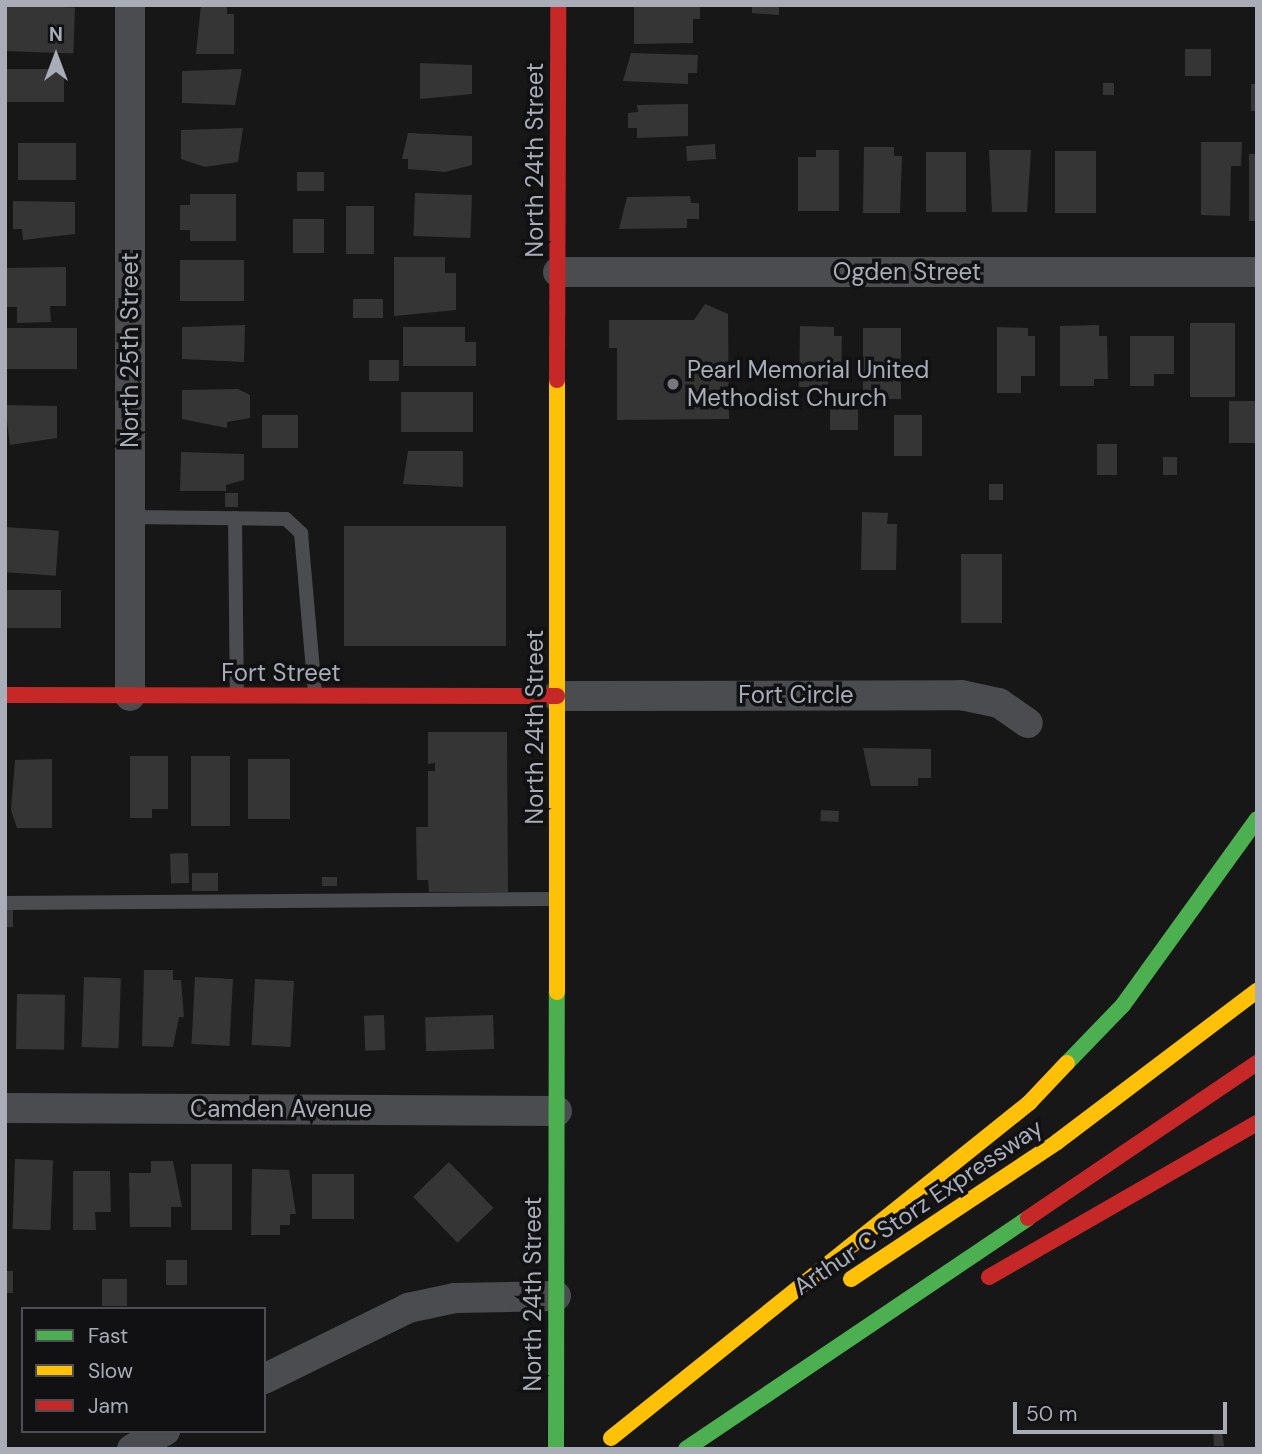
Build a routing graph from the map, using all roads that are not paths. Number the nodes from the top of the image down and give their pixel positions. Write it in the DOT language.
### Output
graph roads {
  1 [pos="130,5"];
  2 [pos="558,5"];
  3 [pos="558,272"];
  4 [pos="1257,272"];
  5 [pos="130,517"];
  6 [pos="234,518"];
  7 [pos="5,695"];
  8 [pos="130,696"];
  9 [pos="237,696"];
  10 [pos="315,696"];
  11 [pos="557,696"];
  12 [pos="1028,723"];
  13 [pos="1257,818"];
  14 [pos="557,899"];
  15 [pos="5,903"];
  16 [pos="1257,991"];
  17 [pos="1257,1063"];
  18 [pos="5,1108"];
  19 [pos="557,1111"];
  20 [pos="1257,1124"];
  21 [pos="840,1286"];
  22 [pos="967,1290"];
  23 [pos="556,1296"];
  24 [pos="794,1317"];
  25 [pos="884,1338"];
  26 [pos="266,1378"];
  27 [pos="161,1433"];
  28 [pos="611,1438"];
  29 [pos="132,1449"];
  30 [pos="555,1449"];
  31 [pos="594,1449"];
  32 [pos="687,1449"];
  33 [pos="694,1449"];
  1 -- 5 [label="street, North 25th Street"];
  2 -- 3 [label="main road, North 24th Street"];
  3 -- 4 [label="street, Ogden Street"];
  3 -- 11 [label="main road, North 24th Street"];
  5 -- 6 [label="lane"];
  5 -- 8 [label="street, North 25th Street"];
  6 -- 9 [label="lane"];
  6 -- 10 [label="lane"];
  7 -- 8 [label="main road, Fort Street"];
  8 -- 9 [label="main road, Fort Street"];
  9 -- 10 [label="main road, Fort Street"];
  10 -- 11 [label="main road, Fort Street"];
  11 -- 12 [label="street, Fort Circle"];
  11 -- 14 [label="main road, North 24th Street"];
  13 -- 28 [label="main road"];
  14 -- 15 [label="lane"];
  14 -- 19 [label="main road, North 24th Street"];
  16 -- 21 [label="main road, Arthur C Storz Expressway"];
  17 -- 32 [label="main road"];
  18 -- 19 [label="street, Camden Avenue"];
  19 -- 23 [label="main road, North 24th Street"];
  20 -- 22 [label="main road"];
  23 -- 26 [label="street"];
  23 -- 30 [label="main road, North 24th Street"];
  24 -- 28 [label="main road, Arthur C Storz Expressway"];
  25 -- 33 [label="main road"];
  27 -- 29 [label="street"];
  28 -- 31 [label="main road, Arthur C Storz Expressway"];
}
